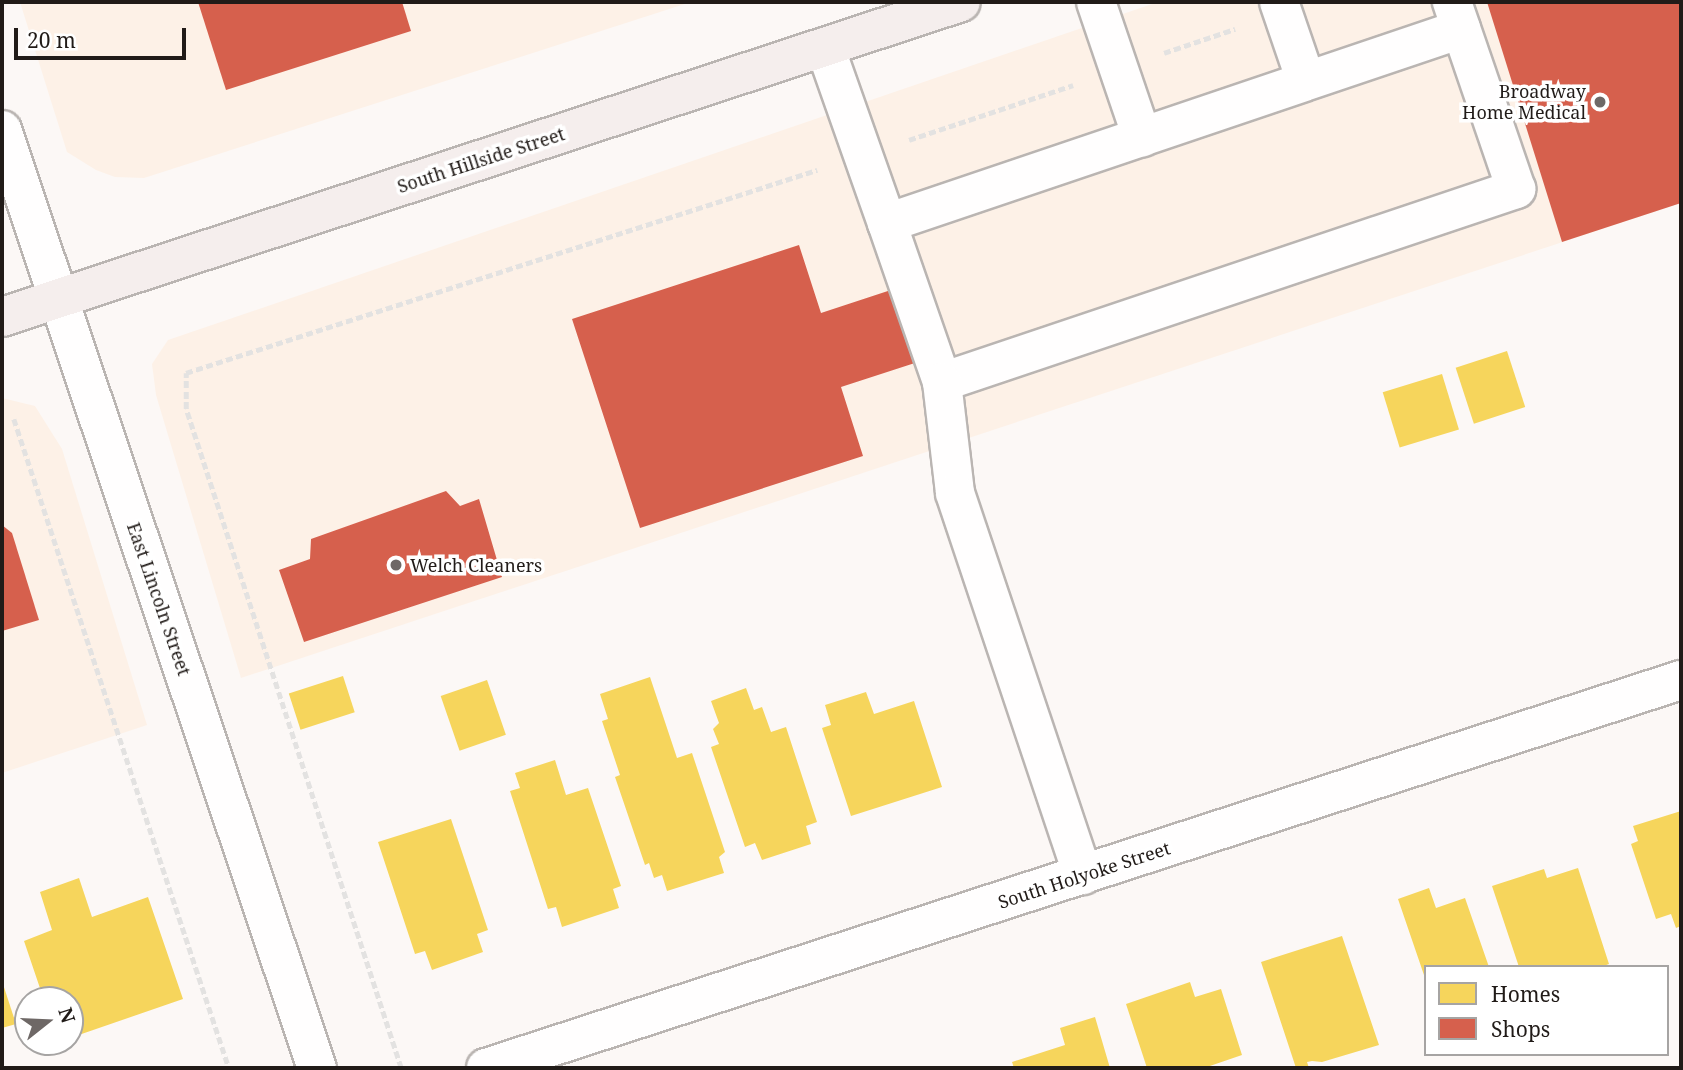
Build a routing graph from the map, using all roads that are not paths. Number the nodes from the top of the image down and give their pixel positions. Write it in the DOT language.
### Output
graph roads {
  1 [pos="961,2"];
  2 [pos="1096,2"];
  3 [pos="1280,7"];
  4 [pos="1457,15"];
  5 [pos="825,47"];
  6 [pos="1306,81"];
  7 [pos="2,130"];
  8 [pos="1142,137"];
  9 [pos="887,223"];
  10 [pos="58,299"];
  11 [pos="2,317"];
  12 [pos="942,382"];
  13 [pos="1681,680"];
  14 [pos="1083,875"];
  15 [pos="317,1068"];
  16 [pos="486,1068"];
  1 -- 5 [label="main road, South Hillside Street"];
  2 -- 8 [label="street"];
  3 -- 6 [label="street"];
  4 -- 6 [label="street"];
  4 -- 12 [label="street"];
  5 -- 9 [label="street"];
  5 -- 10 [label="main road, South Hillside Street"];
  6 -- 8 [label="street"];
  7 -- 10 [label="street, East Lincoln Street"];
  8 -- 9 [label="street"];
  9 -- 12 [label="street"];
  10 -- 11 [label="main road, South Hillside Street"];
  10 -- 15 [label="street, East Lincoln Street"];
  12 -- 14 [label="street"];
  13 -- 14 [label="street, South Holyoke Street"];
  14 -- 16 [label="street, South Holyoke Street"];
}
